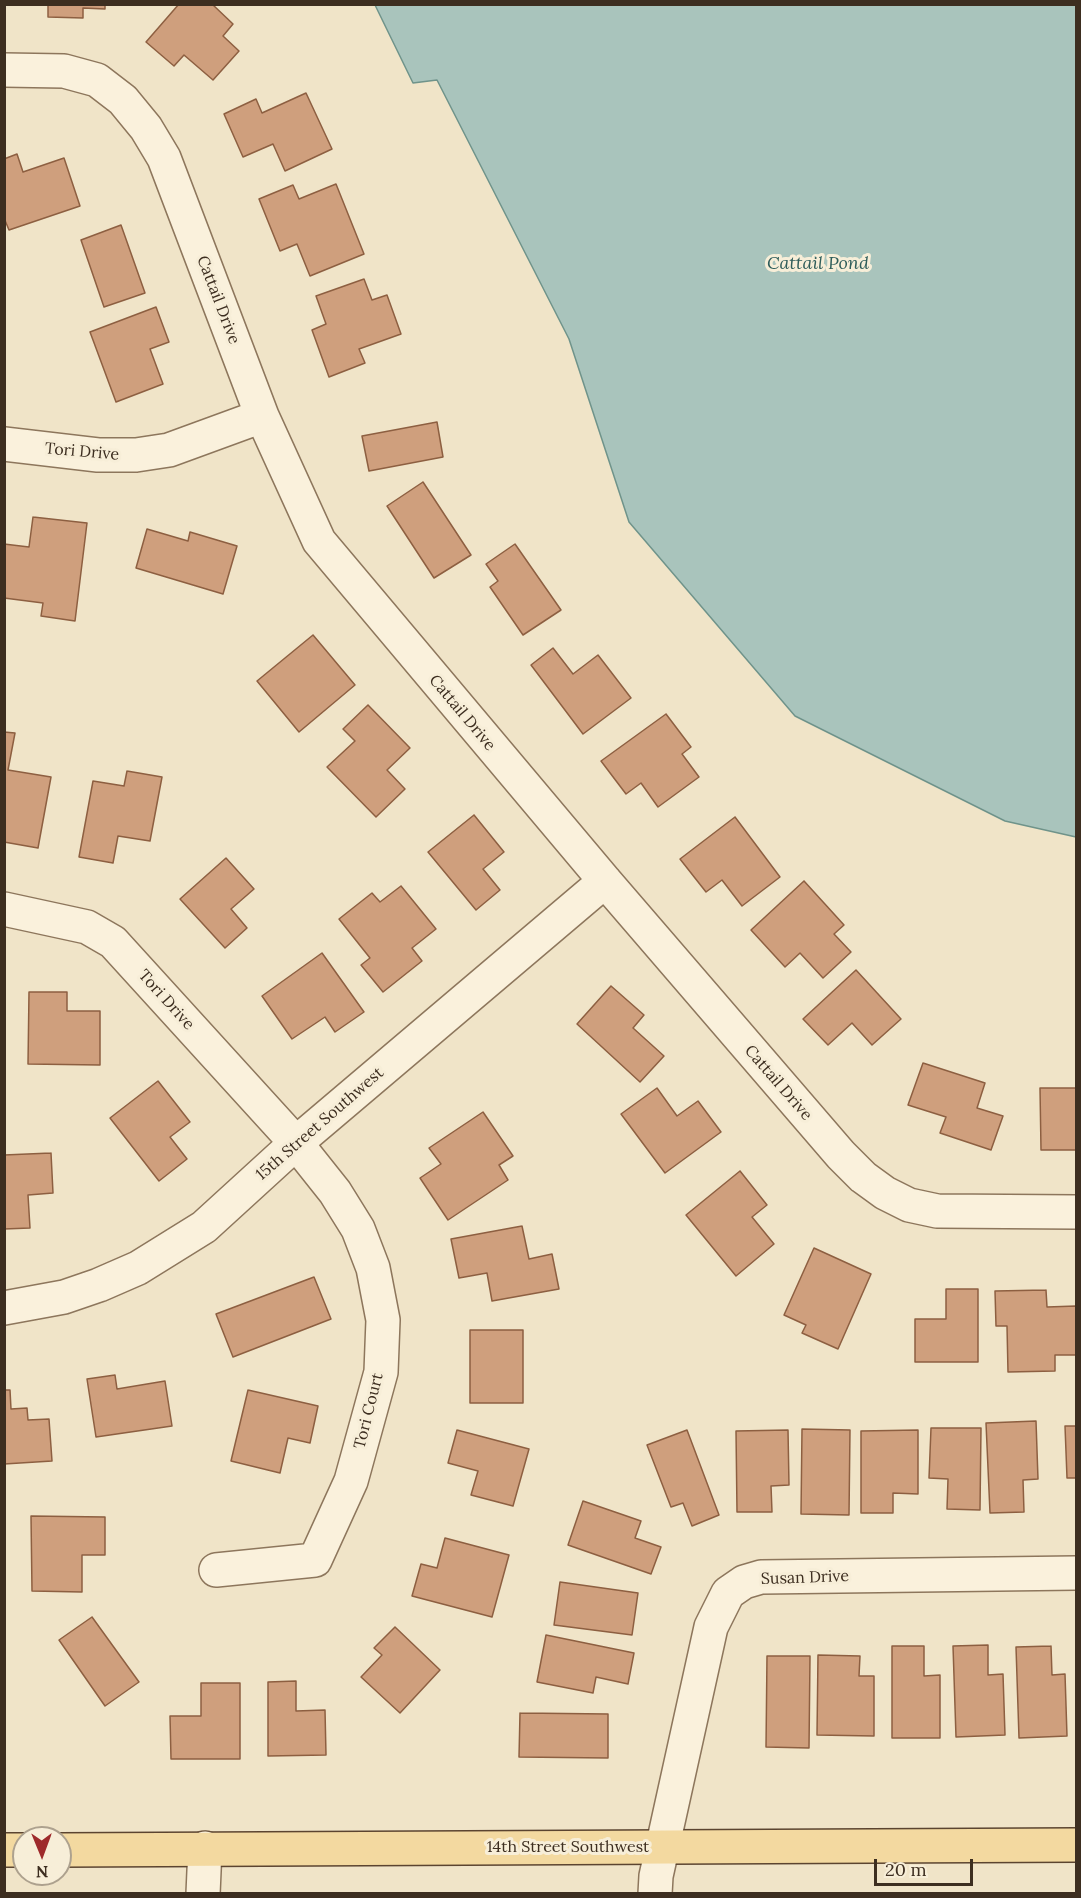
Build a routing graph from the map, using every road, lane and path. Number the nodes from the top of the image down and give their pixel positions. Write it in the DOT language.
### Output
graph roads {
  1 [pos="4,70"];
  2 [pos="262,416"];
  3 [pos="4,444"];
  4 [pos="605,881"];
  5 [pos="4,909"];
  6 [pos="296,1143"];
  7 [pos="1077,1212"];
  8 [pos="4,1308"];
  9 [pos="216,1570"];
  10 [pos="1077,1573"];
  11 [pos="1077,1845"];
  12 [pos="662,1846"];
  13 [pos="205,1848"];
  14 [pos="72,1850"];
  15 [pos="203,1893"];
  16 [pos="655,1893"];
  1 -- 2 [label="street, Cattail Drive"];
  2 -- 3 [label="street, Tori Drive"];
  2 -- 4 [label="street, Cattail Drive"];
  4 -- 6 [label="street, 15th Street Southwest"];
  4 -- 7 [label="street, Cattail Drive"];
  5 -- 6 [label="street, Tori Drive"];
  6 -- 8 [label="street, 15th Street Southwest"];
  6 -- 9 [label="street, Tori Court"];
  10 -- 12 [label="street, Susan Drive"];
  11 -- 12 [label="main road, 14th Street Southwest"];
  12 -- 13 [label="main road, 14th Street Southwest"];
  12 -- 16 [label="street, Susan Drive"];
  13 -- 14 [label="main road, 14th Street Southwest"];
  13 -- 15 [label="street"];
}
